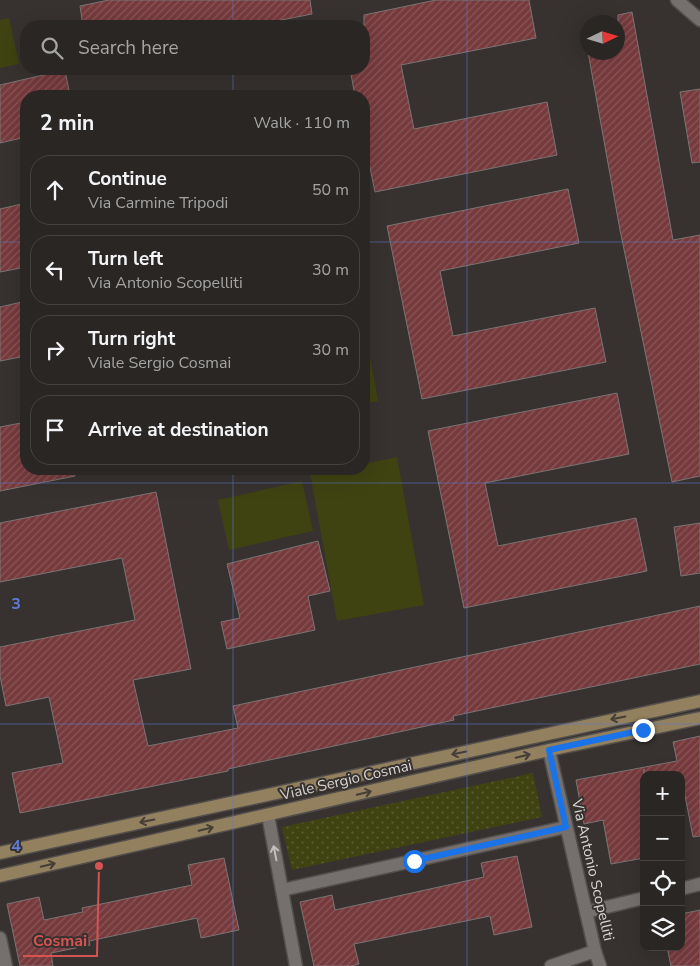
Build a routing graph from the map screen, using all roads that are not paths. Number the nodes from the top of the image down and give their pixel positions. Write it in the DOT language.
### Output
graph roads {
  1 [pos="676,0"];
  2 [pos="700,20"];
  3 [pos="700,700"];
  4 [pos="700,718"];
  5 [pos="549,750"];
  6 [pos="268,815"];
  7 [pos="566,827"];
  8 [pos="0,853"];
  9 [pos="0,876"];
  10 [pos="700,884"];
  11 [pos="685,888"];
  12 [pos="282,890"];
  13 [pos="640,899"];
  14 [pos="586,912"];
  15 [pos="0,938"];
  16 [pos="595,951"];
  17 [pos="6,966"];
  18 [pos="296,966"];
  19 [pos="551,966"];
  20 [pos="600,966"];
  1 -- 2 [label="street"];
  3 -- 8 [label="street, Viale Sergio Cosmai, one-way"];
  4 -- 5 [label="street, Viale Sergio Cosmai"];
  6 -- 5 [label="street, Viale Sergio Cosmai, one-way"];
  5 -- 7 [label="street, Via Antonio Scopelliti"];
  9 -- 6 [label="street, Viale Sergio Cosmai, one-way"];
  12 -- 6 [label="street, one-way"];
  7 -- 12 [label="street"];
  7 -- 14 [label="street, Via Antonio Scopelliti"];
  10 -- 11 [label="street"];
  12 -- 18 [label="street"];
  13 -- 14 [label="street"];
  14 -- 16 [label="street, Via Antonio Scopelliti"];
  15 -- 17 [label="street"];
  16 -- 19 [label="street, Via Antonio Scopelliti"];
  16 -- 20 [label="street"];
}
